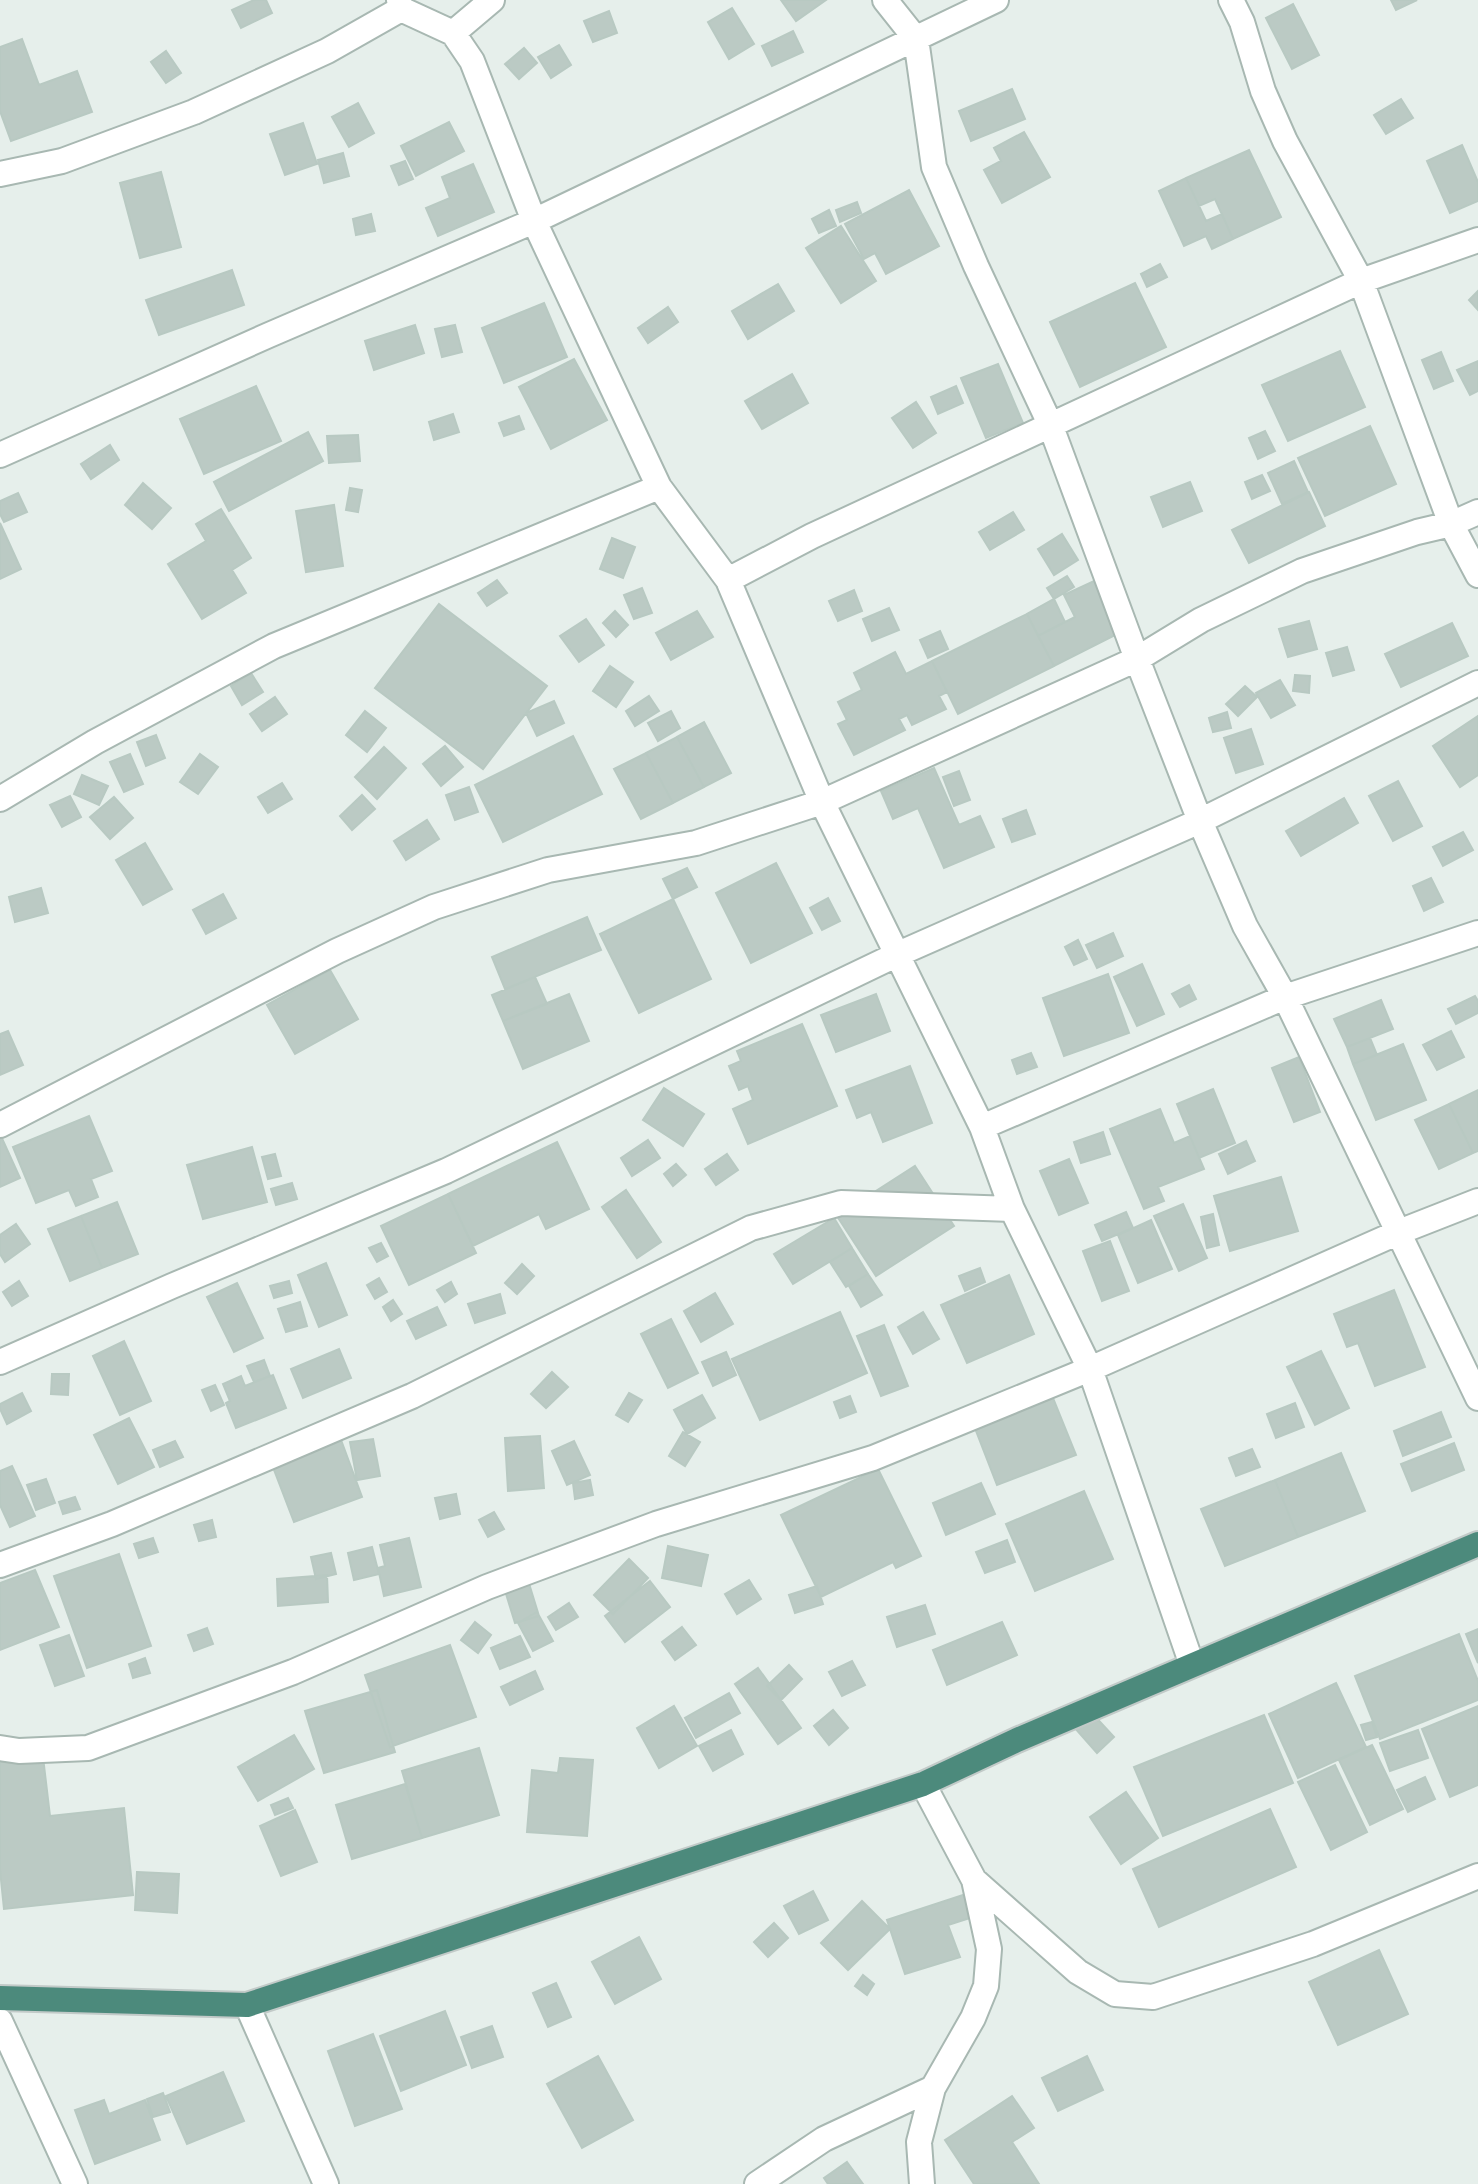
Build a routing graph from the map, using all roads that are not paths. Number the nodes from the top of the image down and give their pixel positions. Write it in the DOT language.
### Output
graph roads {
  1 [pos="492,0"];
  2 [pos="885,0"];
  3 [pos="996,0"];
  4 [pos="1231,0"];
  5 [pos="400,4"];
  6 [pos="453,33"];
  7 [pos="916,39"];
  8 [pos="0,174"];
  9 [pos="534,221"];
  10 [pos="1478,240"];
  11 [pos="1361,281"];
  12 [pos="1050,424"];
  13 [pos="0,455"];
  14 [pos="659,487"];
  15 [pos="1478,512"];
  16 [pos="1451,524"];
  17 [pos="1478,575"];
  18 [pos="728,580"];
  19 [pos="1137,659"];
  20 [pos="1478,683"];
  21 [pos="0,799"];
  22 [pos="822,802"];
  23 [pos="1200,821"];
  24 [pos="1478,933"];
  25 [pos="896,955"];
  26 [pos="1285,997"];
  27 [pos="0,1125"];
  28 [pos="982,1127"];
  29 [pos="1478,1201"];
  30 [pos="1012,1209"];
  31 [pos="1399,1232"];
  32 [pos="0,1362"];
  33 [pos="1090,1369"];
  34 [pos="1478,1398"];
  35 [pos="1478,1544"];
  36 [pos="0,1565"];
  37 [pos="1192,1665"];
  38 [pos="0,1748"];
  39 [pos="923,1784"];
  40 [pos="1478,1876"];
  41 [pos="974,1880"];
  42 [pos="0,1998"];
  43 [pos="247,2005"];
  44 [pos="0,2021"];
  45 [pos="933,2088"];
  46 [pos="75,2184"];
  47 [pos="326,2184"];
  48 [pos="757,2184"];
  49 [pos="922,2184"];
  1 -- 6 [label="street"];
  2 -- 7 [label="street"];
  3 -- 7 [label="street"];
  4 -- 11 [label="street"];
  5 -- 6 [label="street"];
  5 -- 8 [label="street"];
  6 -- 9 [label="street"];
  7 -- 9 [label="street"];
  7 -- 12 [label="street"];
  9 -- 13 [label="street"];
  9 -- 14 [label="street"];
  10 -- 11 [label="street"];
  11 -- 12 [label="street"];
  11 -- 16 [label="street"];
  12 -- 18 [label="street"];
  12 -- 19 [label="street"];
  14 -- 18 [label="street"];
  14 -- 21 [label="street"];
  15 -- 16 [label="street"];
  16 -- 17 [label="street"];
  16 -- 19 [label="street"];
  18 -- 22 [label="street"];
  19 -- 22 [label="street"];
  19 -- 23 [label="street"];
  20 -- 23 [label="street"];
  22 -- 25 [label="street"];
  22 -- 27 [label="street"];
  23 -- 25 [label="street"];
  23 -- 26 [label="street"];
  24 -- 26 [label="street"];
  25 -- 28 [label="street"];
  25 -- 32 [label="street"];
  26 -- 28 [label="street"];
  26 -- 31 [label="street"];
  28 -- 30 [label="street"];
  29 -- 31 [label="street"];
  30 -- 33 [label="street"];
  30 -- 36 [label="street"];
  31 -- 33 [label="street"];
  31 -- 34 [label="street"];
  33 -- 37 [label="street"];
  33 -- 38 [label="street"];
  35 -- 37 [label="highway"];
  37 -- 39 [label="highway"];
  39 -- 41 [label="street"];
  39 -- 43 [label="highway"];
  40 -- 41 [label="street"];
  41 -- 45 [label="street"];
  42 -- 43 [label="highway"];
  43 -- 47 [label="street"];
  44 -- 46 [label="street"];
  45 -- 48 [label="street"];
  45 -- 49 [label="street"];
}
